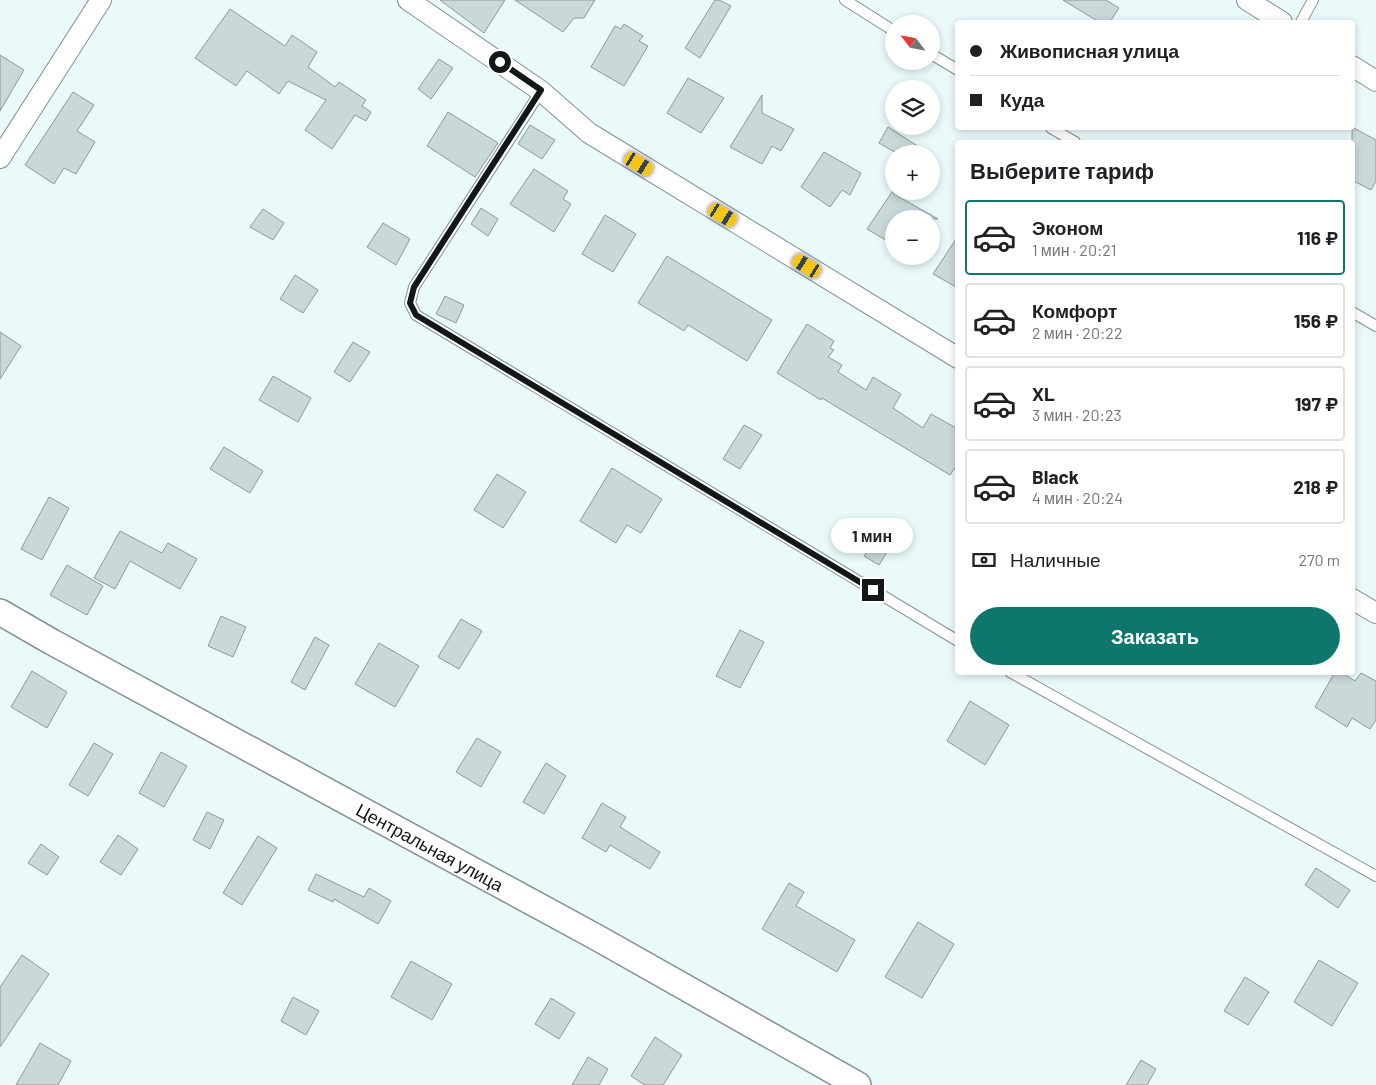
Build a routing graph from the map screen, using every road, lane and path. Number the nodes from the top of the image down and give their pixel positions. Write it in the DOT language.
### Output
graph roads {
  1 [pos="101,0"];
  2 [pos="408,0"];
  3 [pos="845,0"];
  4 [pos="1247,0"];
  5 [pos="1313,0"];
  6 [pos="1279,20"];
  7 [pos="1302,20"];
  8 [pos="885,25"];
  9 [pos="940,59"];
  10 [pos="955,68"];
  11 [pos="1355,68"];
  12 [pos="1376,81"];
  13 [pos="541,90"];
  14 [pos="1054,130"];
  15 [pos="1072,140"];
  16 [pos="0,158"];
  17 [pos="1355,314"];
  18 [pos="1376,326"];
  19 [pos="955,356"];
  20 [pos="1355,601"];
  21 [pos="0,612"];
  22 [pos="1376,613"];
  23 [pos="955,639"];
  24 [pos="1015,675"];
  25 [pos="1376,876"];
  26 [pos="858,1085"];
  1 -- 16 [label="street"];
  2 -- 13 [label="street"];
  3 -- 8 [label="lane"];
  4 -- 6 [label="street"];
  5 -- 7 [label="lane"];
  9 -- 10 [label="lane"];
  11 -- 12 [label="street"];
  13 -- 19 [label="street"];
  13 -- 23 [label="lane"];
  14 -- 15 [label="lane"];
  17 -- 18 [label="lane"];
  20 -- 22 [label="street"];
  21 -- 26 [label="street, Центральная улица"];
  24 -- 25 [label="lane"];
}
